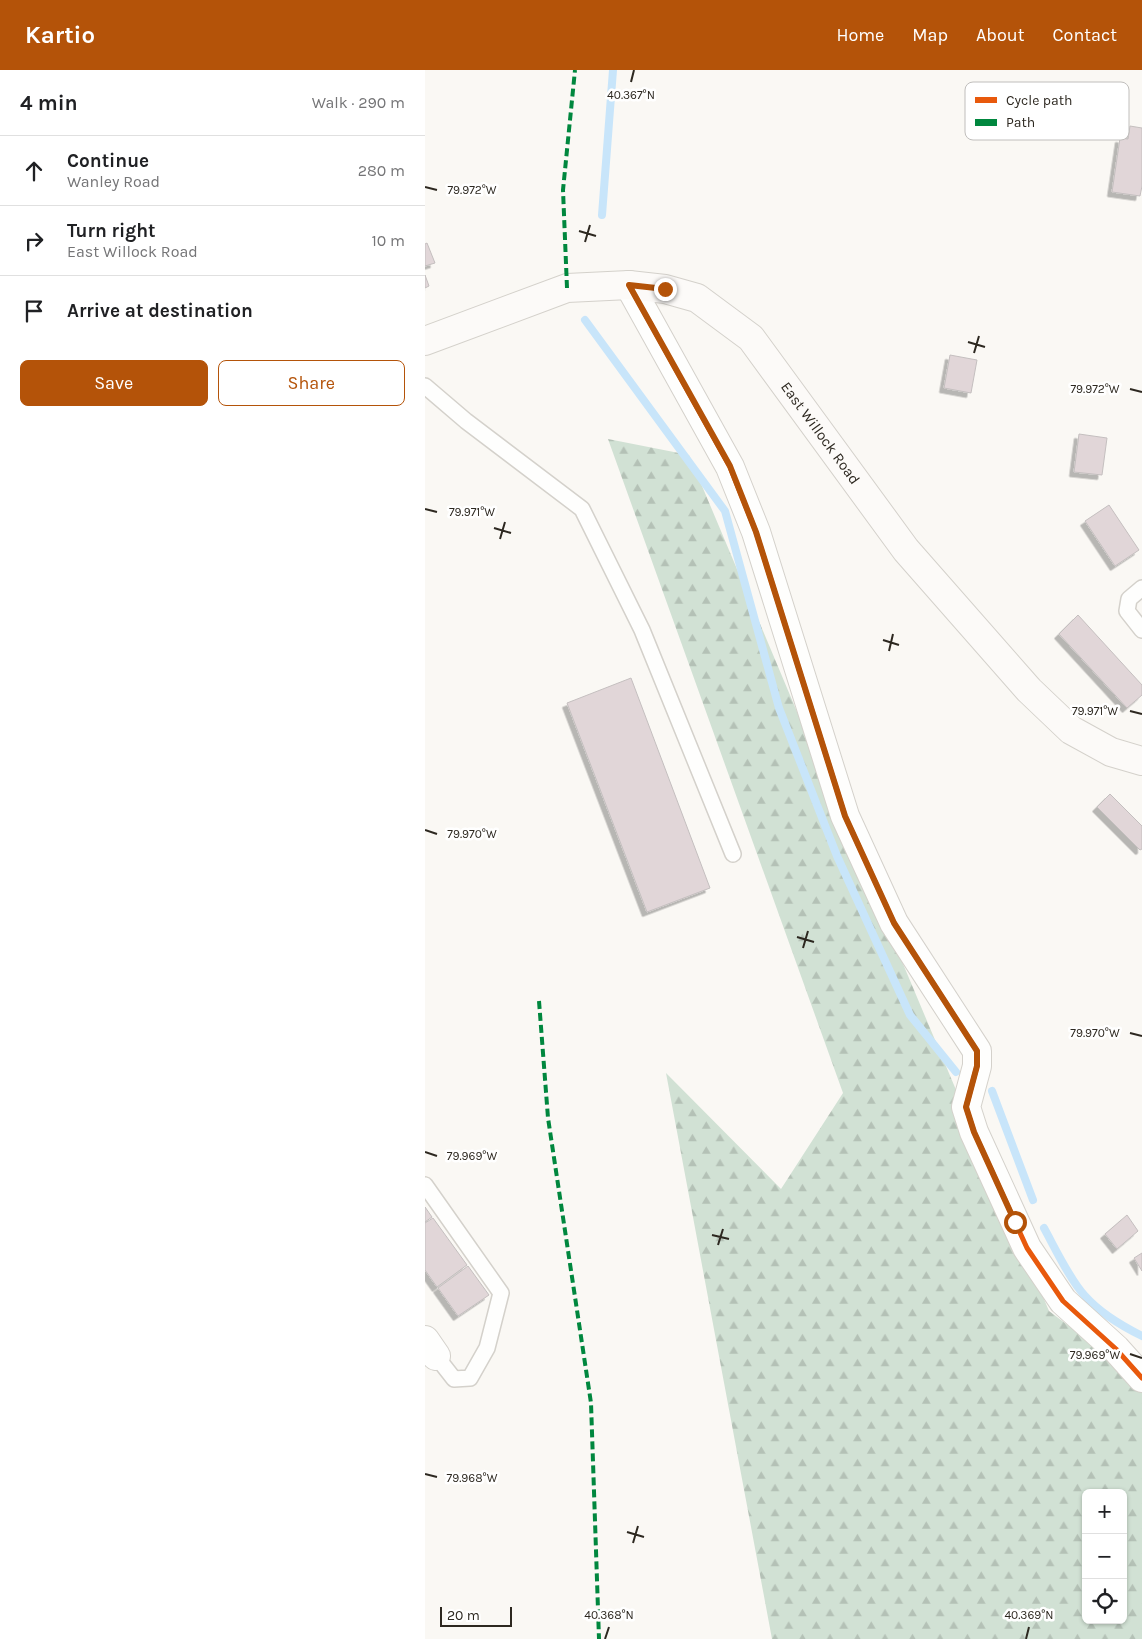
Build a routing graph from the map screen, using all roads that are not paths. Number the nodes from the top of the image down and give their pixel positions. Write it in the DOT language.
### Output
graph roads {
  1 [pos="629,285"];
  2 [pos="425,341"];
  3 [pos="425,386"];
  4 [pos="1142,588"];
  5 [pos="1142,630"];
  6 [pos="1142,761"];
  7 [pos="733,854"];
  8 [pos="425,1185"];
  9 [pos="431,1348"];
  10 [pos="1142,1378"];
  1 -- 2 [label="street, East Willock Road"];
  1 -- 6 [label="street, East Willock Road"];
  1 -- 10 [label="street"];
  3 -- 7 [label="lane"];
  4 -- 5 [label="lane"];
  8 -- 9 [label="lane"];
}
